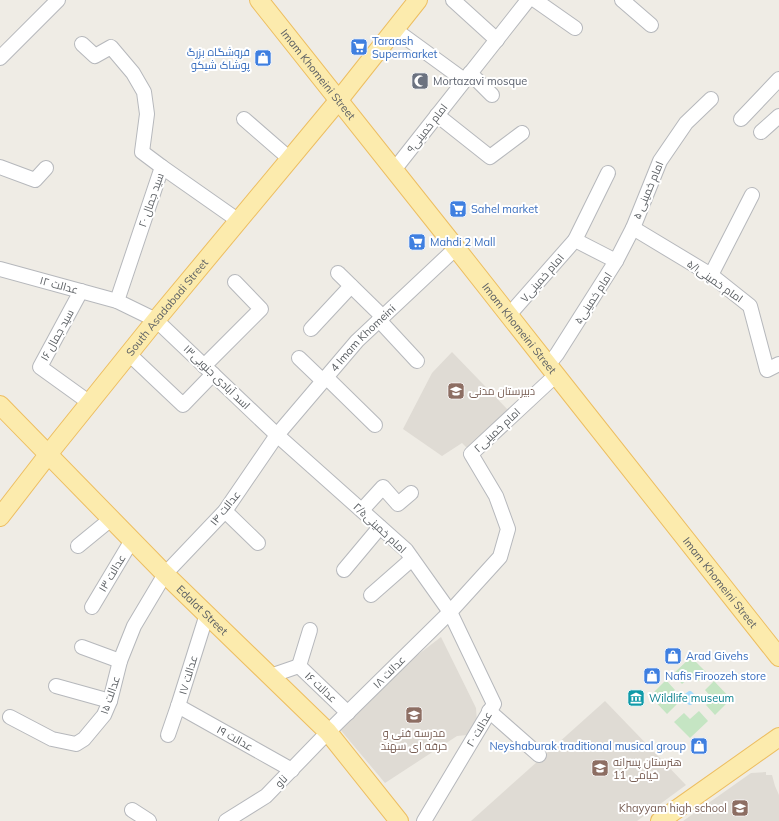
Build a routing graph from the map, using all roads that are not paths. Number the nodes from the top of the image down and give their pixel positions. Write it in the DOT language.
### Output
graph roads {
  1 [pos="58,0"];
  2 [pos="259,0"];
  3 [pos="418,0"];
  4 [pos="453,0"];
  5 [pos="528,0"];
  6 [pos="535,0"];
  7 [pos="622,0"];
  8 [pos="651,25"];
  9 [pos="575,28"];
  10 [pos="394,29"];
  11 [pos="497,40"];
  12 [pos="82,44"];
  13 [pos="0,58"];
  14 [pos="779,79"];
  15 [pos="465,80"];
  16 [pos="492,95"];
  17 [pos="711,99"];
  18 [pos="338,101"];
  19 [pos="438,115"];
  20 [pos="779,116"];
  21 [pos="741,119"];
  22 [pos="244,120"];
  23 [pos="761,132"];
  24 [pos="522,133"];
  25 [pos="290,160"];
  26 [pos="0,167"];
  27 [pos="162,167"];
  28 [pos="46,168"];
  29 [pos="394,170"];
  30 [pos="608,173"];
  31 [pos="752,195"];
  32 [pos="239,221"];
  33 [pos="633,228"];
  34 [pos="575,240"];
  35 [pos="456,248"];
  36 [pos="616,261"];
  37 [pos="0,269"];
  38 [pos="338,273"];
  39 [pos="711,276"];
  40 [pos="235,282"];
  41 [pos="351,286"];
  42 [pos="81,291"];
  43 [pos="117,301"];
  44 [pos="509,316"];
  45 [pos="381,319"];
  46 [pos="156,320"];
  47 [pos="311,329"];
  48 [pos="129,354"];
  49 [pos="299,358"];
  50 [pos="417,361"];
  51 [pos="779,364"];
  52 [pos="208,370"];
  53 [pos="552,370"];
  54 [pos="325,379"];
  55 [pos="90,403"];
  56 [pos="0,404"];
  57 [pos="375,425"];
  58 [pos="277,435"];
  59 [pos="49,454"];
  60 [pos="334,486"];
  61 [pos="411,493"];
  62 [pos="362,510"];
  63 [pos="225,511"];
  64 [pos="0,517"];
  65 [pos="111,519"];
  66 [pos="380,526"];
  67 [pos="132,540"];
  68 [pos="258,543"];
  69 [pos="78,546"];
  70 [pos="412,559"];
  71 [pos="344,570"];
  72 [pos="165,574"];
  73 [pos="371,595"];
  74 [pos="92,607"];
  75 [pos="450,612"];
  76 [pos="207,614"];
  77 [pos="310,630"];
  78 [pos="82,647"];
  79 [pos="779,657"];
  80 [pos="120,661"];
  81 [pos="299,666"];
  82 [pos="270,676"];
  83 [pos="56,686"];
  84 [pos="110,701"];
  85 [pos="178,706"];
  86 [pos="489,711"];
  87 [pos="348,713"];
  88 [pos="10,717"];
  89 [pos="328,732"];
  90 [pos="168,735"];
  91 [pos="779,737"];
  92 [pos="539,755"];
  93 [pos="292,770"];
  94 [pos="132,810"];
  95 [pos="149,821"];
  96 [pos="226,821"];
  97 [pos="399,821"];
  98 [pos="424,821"];
  99 [pos="660,821"];
  1 -- 13 [label="street"];
  2 -- 18 [label="main road, Imam Khomeini Street"];
  3 -- 10 [label="main road, South Asadabadi Street"];
  4 -- 11 [label="street"];
  5 -- 11 [label="street, امام خمینی۹"];
  6 -- 9 [label="street"];
  7 -- 8 [label="street"];
  10 -- 15 [label="street"];
  10 -- 18 [label="main road, South Asadabadi Street"];
  11 -- 15 [label="street, امام خمینی۹"];
  12 -- 27 [label="street"];
  14 -- 21 [label="street"];
  15 -- 16 [label="street"];
  15 -- 19 [label="street, امام خمینی۹"];
  17 -- 33 [label="street, امام خمینی ۵"];
  18 -- 25 [label="main road, South Asadabadi Street"];
  18 -- 29 [label="main road, Imam Khomeini Street"];
  19 -- 24 [label="street"];
  19 -- 29 [label="street, امام خمینی۹"];
  20 -- 23 [label="street"];
  22 -- 25 [label="street"];
  25 -- 32 [label="main road, South Asadabadi Street"];
  26 -- 28 [label="street"];
  27 -- 32 [label="street, سید جمال ۲۰"];
  27 -- 43 [label="street, سید جمال ۲۰"];
  29 -- 35 [label="main road, Imam Khomeini Street"];
  30 -- 34 [label="street, امام خمینی۷"];
  31 -- 39 [label="street"];
  32 -- 46 [label="main road, South Asadabadi Street"];
  33 -- 36 [label="street, امام خمینی۵"];
  33 -- 39 [label="street, امام خمینی۵/۱"];
  34 -- 36 [label="street"];
  34 -- 44 [label="street, امام خمینی۷"];
  35 -- 44 [label="main road, Imam Khomeini Street"];
  35 -- 45 [label="street, 4 Imam Khomeini"];
  36 -- 53 [label="street, امام خمینی۵"];
  37 -- 42 [label="street, عدالت ۱۲"];
  38 -- 41 [label="street"];
  39 -- 51 [label="street, امام خمینی۵/۱"];
  40 -- 52 [label="street"];
  41 -- 45 [label="street"];
  41 -- 47 [label="street"];
  42 -- 43 [label="street, عدالت ۱۲"];
  42 -- 55 [label="street, سید جمال ۱۶"];
  43 -- 46 [label="street, عدالت ۱۲"];
  44 -- 53 [label="main road, Imam Khomeini Street"];
  45 -- 50 [label="street"];
  45 -- 54 [label="street, 4 Imam Khomeini"];
  46 -- 48 [label="main road, South Asadabadi Street"];
  46 -- 52 [label="street, اسد آبادی جنوبی۱۳"];
  48 -- 52 [label="street"];
  48 -- 55 [label="main road, South Asadabadi Street"];
  49 -- 54 [label="street"];
  52 -- 58 [label="street, اسد آبادی جنوبی۱۳"];
  53 -- 75 [label="street, امام خمینی۲"];
  53 -- 79 [label="main road, Imam Khomeini Street"];
  54 -- 57 [label="street"];
  54 -- 58 [label="street, 4 Imam Khomeini"];
  55 -- 59 [label="main road, South Asadabadi Street"];
  56 -- 59 [label="main road, Edalat Street"];
  58 -- 60 [label="street, اسد آبادی جنوبی۱۳"];
  58 -- 63 [label="street, عدالت ۱۴"];
  59 -- 64 [label="main road, South Asadabadi Street"];
  59 -- 65 [label="main road, Edalat Street"];
  60 -- 62 [label="street, امام خمینی۲/۵"];
  61 -- 62 [label="street"];
  62 -- 66 [label="street, امام خمینی۲/۵"];
  63 -- 68 [label="street"];
  63 -- 72 [label="street, عدالت ۱۴"];
  65 -- 67 [label="main road, Edalat Street"];
  65 -- 69 [label="street"];
  66 -- 70 [label="street, امام خمینی۲/۵"];
  66 -- 71 [label="street"];
  67 -- 72 [label="main road, Edalat Street"];
  67 -- 74 [label="street, عدالت ۱۳"];
  70 -- 73 [label="street"];
  70 -- 75 [label="street, امام خمینی۲/۵"];
  72 -- 76 [label="main road, Edalat Street"];
  72 -- 80 [label="street, عدالت ۱۵"];
  75 -- 86 [label="street, عدالت ۲۰"];
  75 -- 87 [label="street, عدالت ۱۸"];
  76 -- 82 [label="main road, Edalat Street"];
  76 -- 85 [label="street, عدالت ۱۷"];
  77 -- 81 [label="street"];
  78 -- 80 [label="street"];
  80 -- 84 [label="street, عدالت ۱۵"];
  81 -- 82 [label="street, عدالت ۱۶"];
  81 -- 87 [label="street, عدالت ۱۶"];
  82 -- 89 [label="main road, Edalat Street"];
  83 -- 84 [label="street"];
  84 -- 88 [label="street, عدالت ۱۵"];
  85 -- 90 [label="street, عدالت ۱۷"];
  85 -- 93 [label="street, عدالت ۱۹"];
  86 -- 92 [label="street"];
  86 -- 98 [label="street, عدالت ۲۰"];
  87 -- 89 [label="street, عدالت ۱۸"];
  89 -- 93 [label="street, ناو"];
  89 -- 97 [label="main road, Edalat Street"];
  91 -- 99 [label="main road"];
  93 -- 96 [label="street, ناو"];
  94 -- 95 [label="street"];
}
